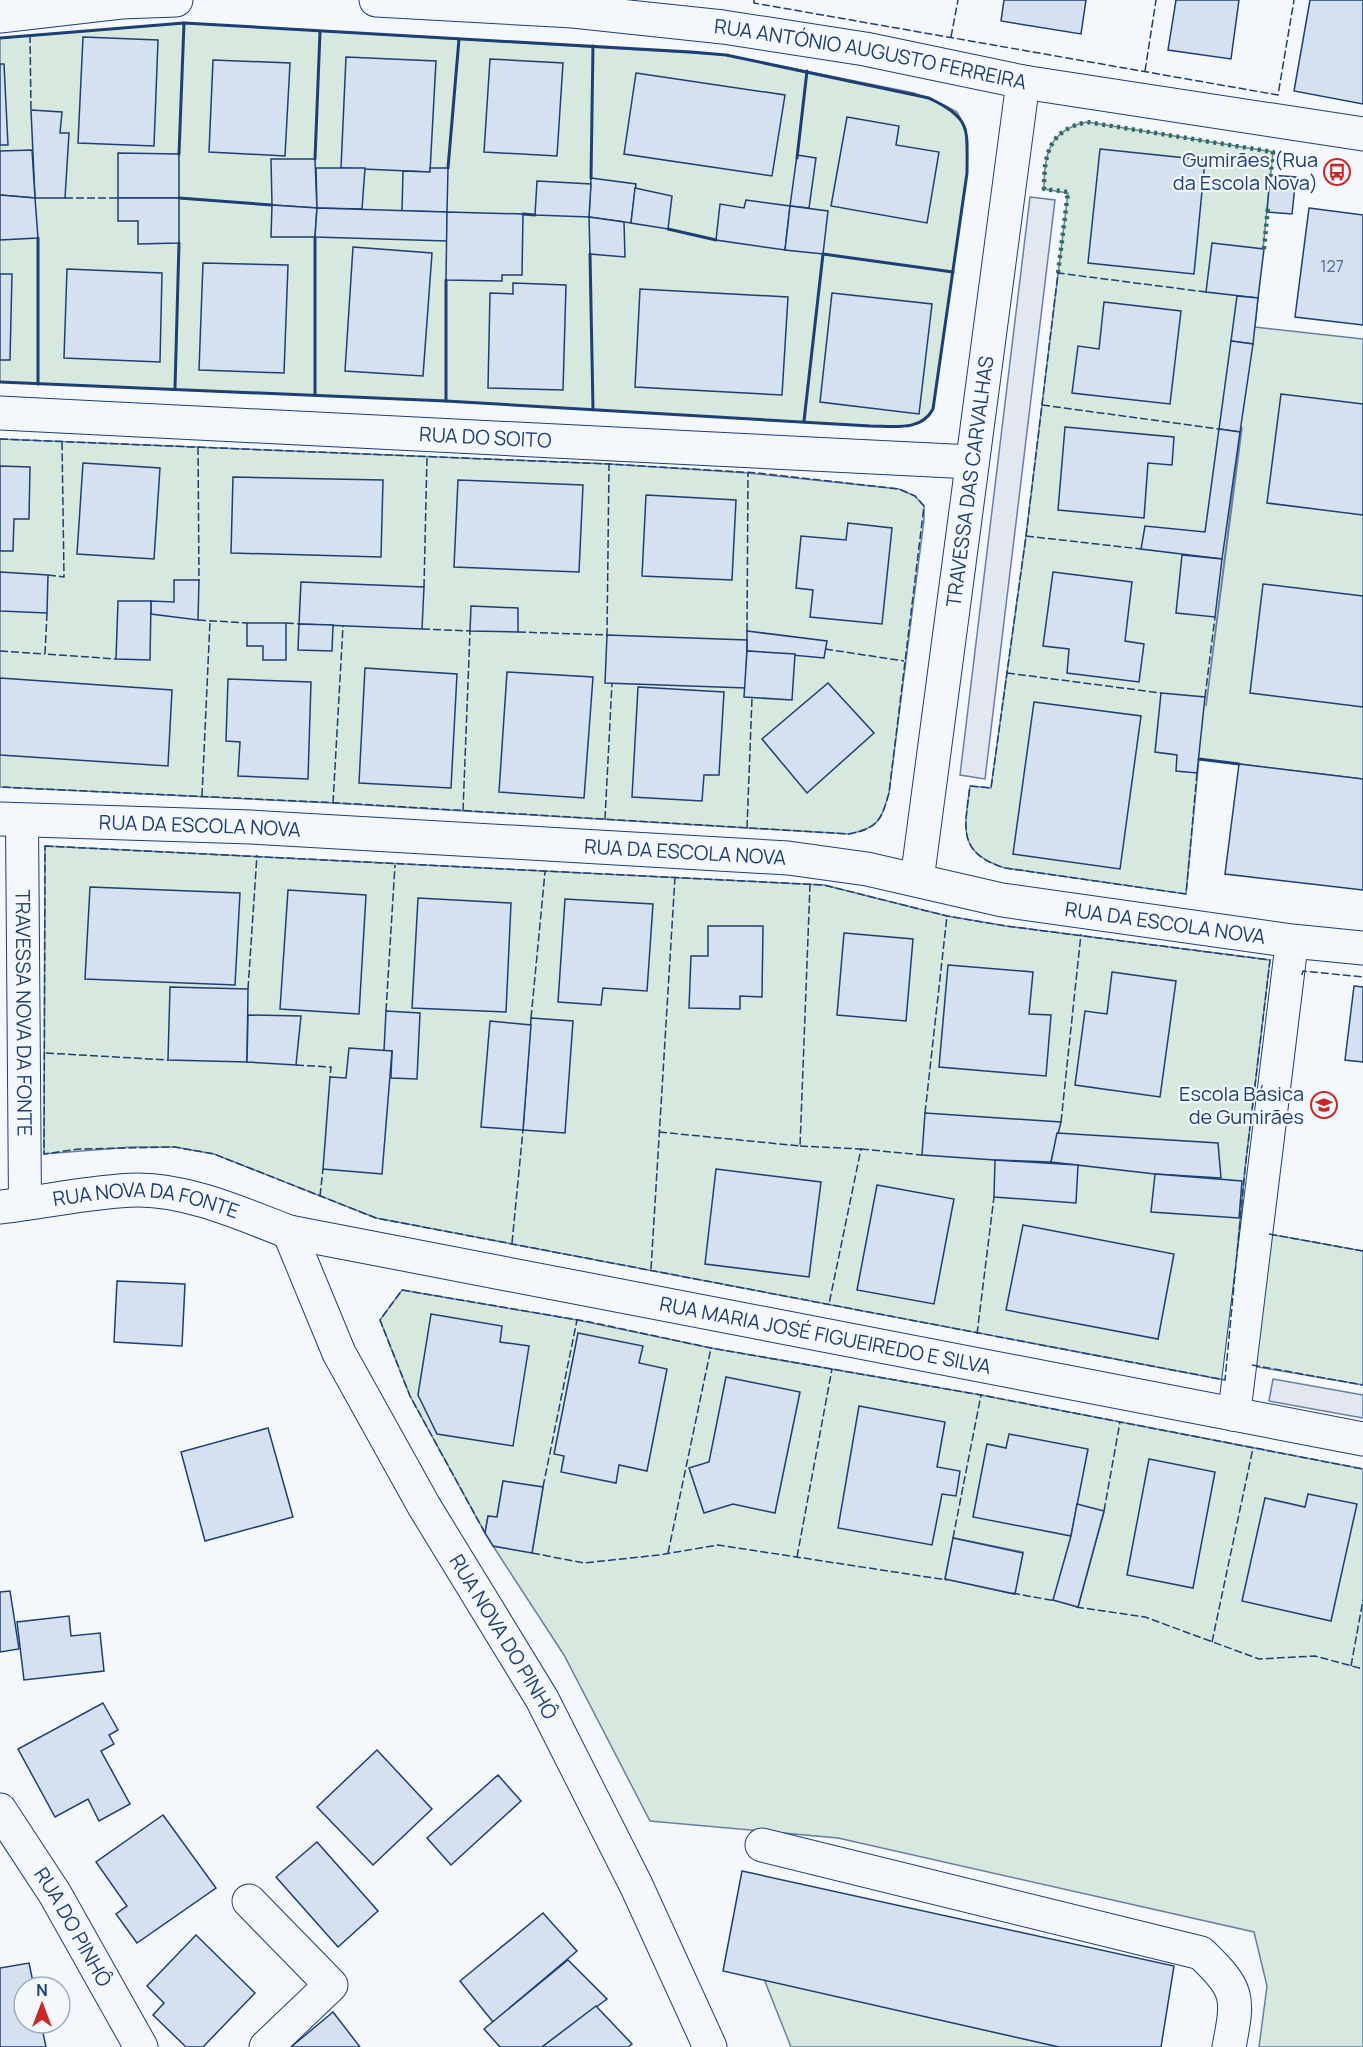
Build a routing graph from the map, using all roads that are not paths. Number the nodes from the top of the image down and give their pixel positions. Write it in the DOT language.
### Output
graph roads {
  1 [pos="176,0"];
  2 [pos="376,0"];
  3 [pos="0,16"];
  4 [pos="1023,82"];
  5 [pos="1363,134"];
  6 [pos="0,413"];
  7 [pos="972,462"];
  8 [pos="11,820"];
  9 [pos="916,880"];
  10 [pos="1292,941"];
  11 [pos="1363,948"];
  12 [pos="13,1205"];
  13 [pos="289,1232"];
  14 [pos="1234,1415"];
  15 [pos="1363,1439"];
  16 [pos="0,1810"];
  17 [pos="762,1845"];
  18 [pos="249,1900"];
  19 [pos="141,2047"];
  20 [pos="266,2047"];
  21 [pos="710,2047"];
  22 [pos="1229,2047"];
  1 -- 3 [label="street"];
  2 -- 4 [label="street, RUA ANTÓNIO AUGUSTO FERREIRA"];
  4 -- 5 [label="street, RUA ANTÓNIO AUGUSTO FERREIRA"];
  4 -- 7 [label="street, TRAVESSA DAS CARVALHAS"];
  6 -- 7 [label="street, RUA DO SOITO"];
  7 -- 9 [label="street, TRAVESSA DAS CARVALHAS"];
  8 -- 9 [label="street, RUA DA ESCOLA NOVA"];
  8 -- 12 [label="street, TRAVESSA NOVA DA FONTE"];
  9 -- 10 [label="street, RUA DA ESCOLA NOVA"];
  10 -- 11 [label="street, RUA DA ESCOLA NOVA"];
  10 -- 14 [label="street"];
  12 -- 13 [label="street, RUA NOVA DA FONTE"];
  13 -- 14 [label="street, RUA MARIA JOSÉ FIGUEIREDO E SILVA"];
  13 -- 21 [label="street, RUA NOVA DO PINHÔ"];
  14 -- 15 [label="street, RUA MARIA JOSÉ FIGUEIREDO E SILVA"];
  16 -- 19 [label="street, RUA DO PINHÔ"];
  17 -- 22 [label="street"];
  18 -- 20 [label="street"];
}
